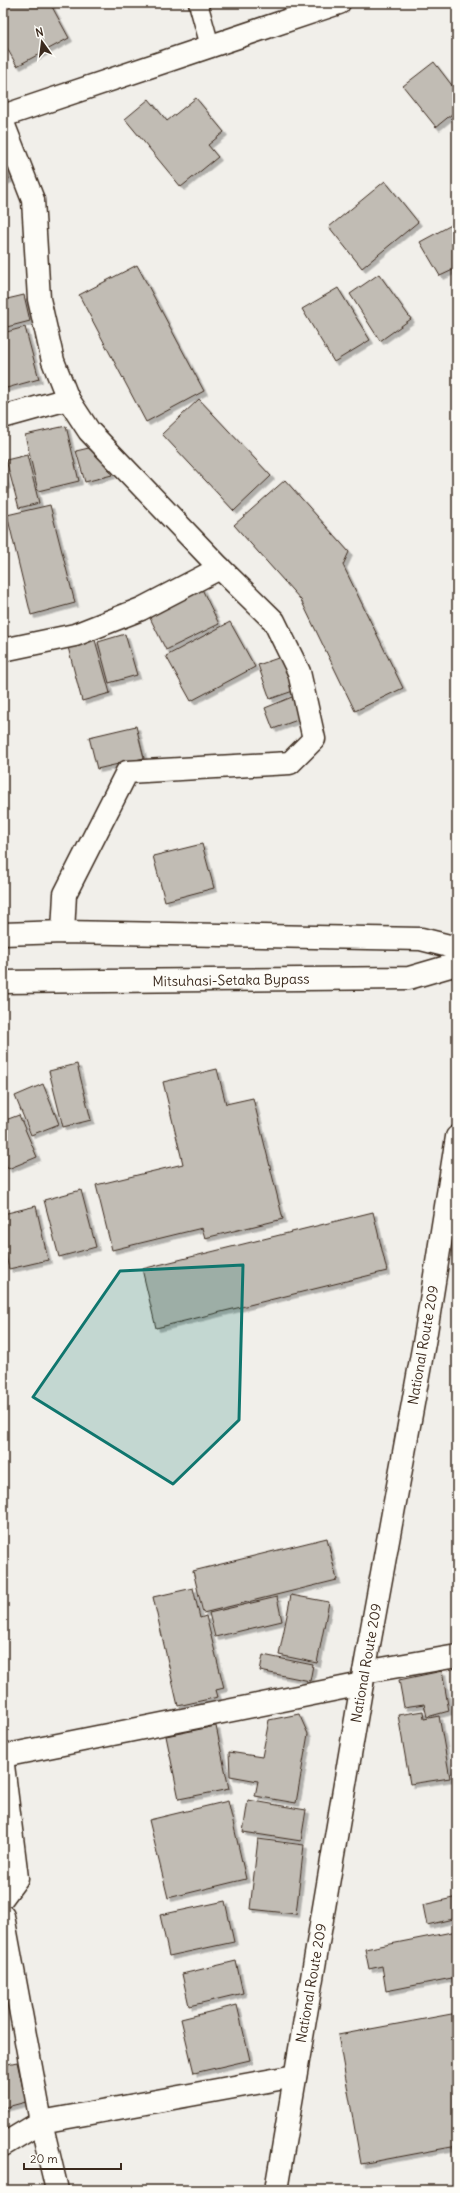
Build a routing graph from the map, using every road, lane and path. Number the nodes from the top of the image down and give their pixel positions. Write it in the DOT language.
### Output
graph roads {
  1 [pos="198,3"];
  2 [pos="339,3"];
  3 [pos="210,46"];
  4 [pos="3,116"];
  5 [pos="3,124"];
  6 [pos="68,399"];
  7 [pos="3,417"];
  8 [pos="220,568"];
  9 [pos="3,650"];
  10 [pos="63,932"];
  11 [pos="3,934"];
  12 [pos="457,948"];
  13 [pos="457,964"];
  14 [pos="3,982"];
  15 [pos="457,1137"];
  16 [pos="457,1656"];
  17 [pos="363,1678"];
  18 [pos="3,1756"];
  19 [pos="3,1765"];
  20 [pos="3,1897"];
  21 [pos="3,1916"];
  22 [pos="295,2076"];
  23 [pos="41,2122"];
  24 [pos="3,2145"];
  25 [pos="57,2190"];
  26 [pos="276,2190"];
  1 -- 3 [label="lane"];
  2 -- 3 [label="main road"];
  3 -- 4 [label="main road"];
  5 -- 6 [label="main road"];
  6 -- 7 [label="main road"];
  6 -- 8 [label="main road"];
  8 -- 9 [label="main road"];
  8 -- 10 [label="main road"];
  10 -- 11 [label="main road"];
  10 -- 12 [label="main road"];
  13 -- 14 [label="main road, Mitsuhasi-Setaka Bypass"];
  15 -- 17 [label="main road, National Route 209"];
  16 -- 17 [label="main road"];
  17 -- 18 [label="main road"];
  17 -- 22 [label="main road, National Route 209"];
  19 -- 20 [label="main road"];
  21 -- 23 [label="main road"];
  22 -- 23 [label="main road"];
  22 -- 26 [label="main road, National Route 209"];
  23 -- 24 [label="main road"];
  23 -- 25 [label="main road"];
}
